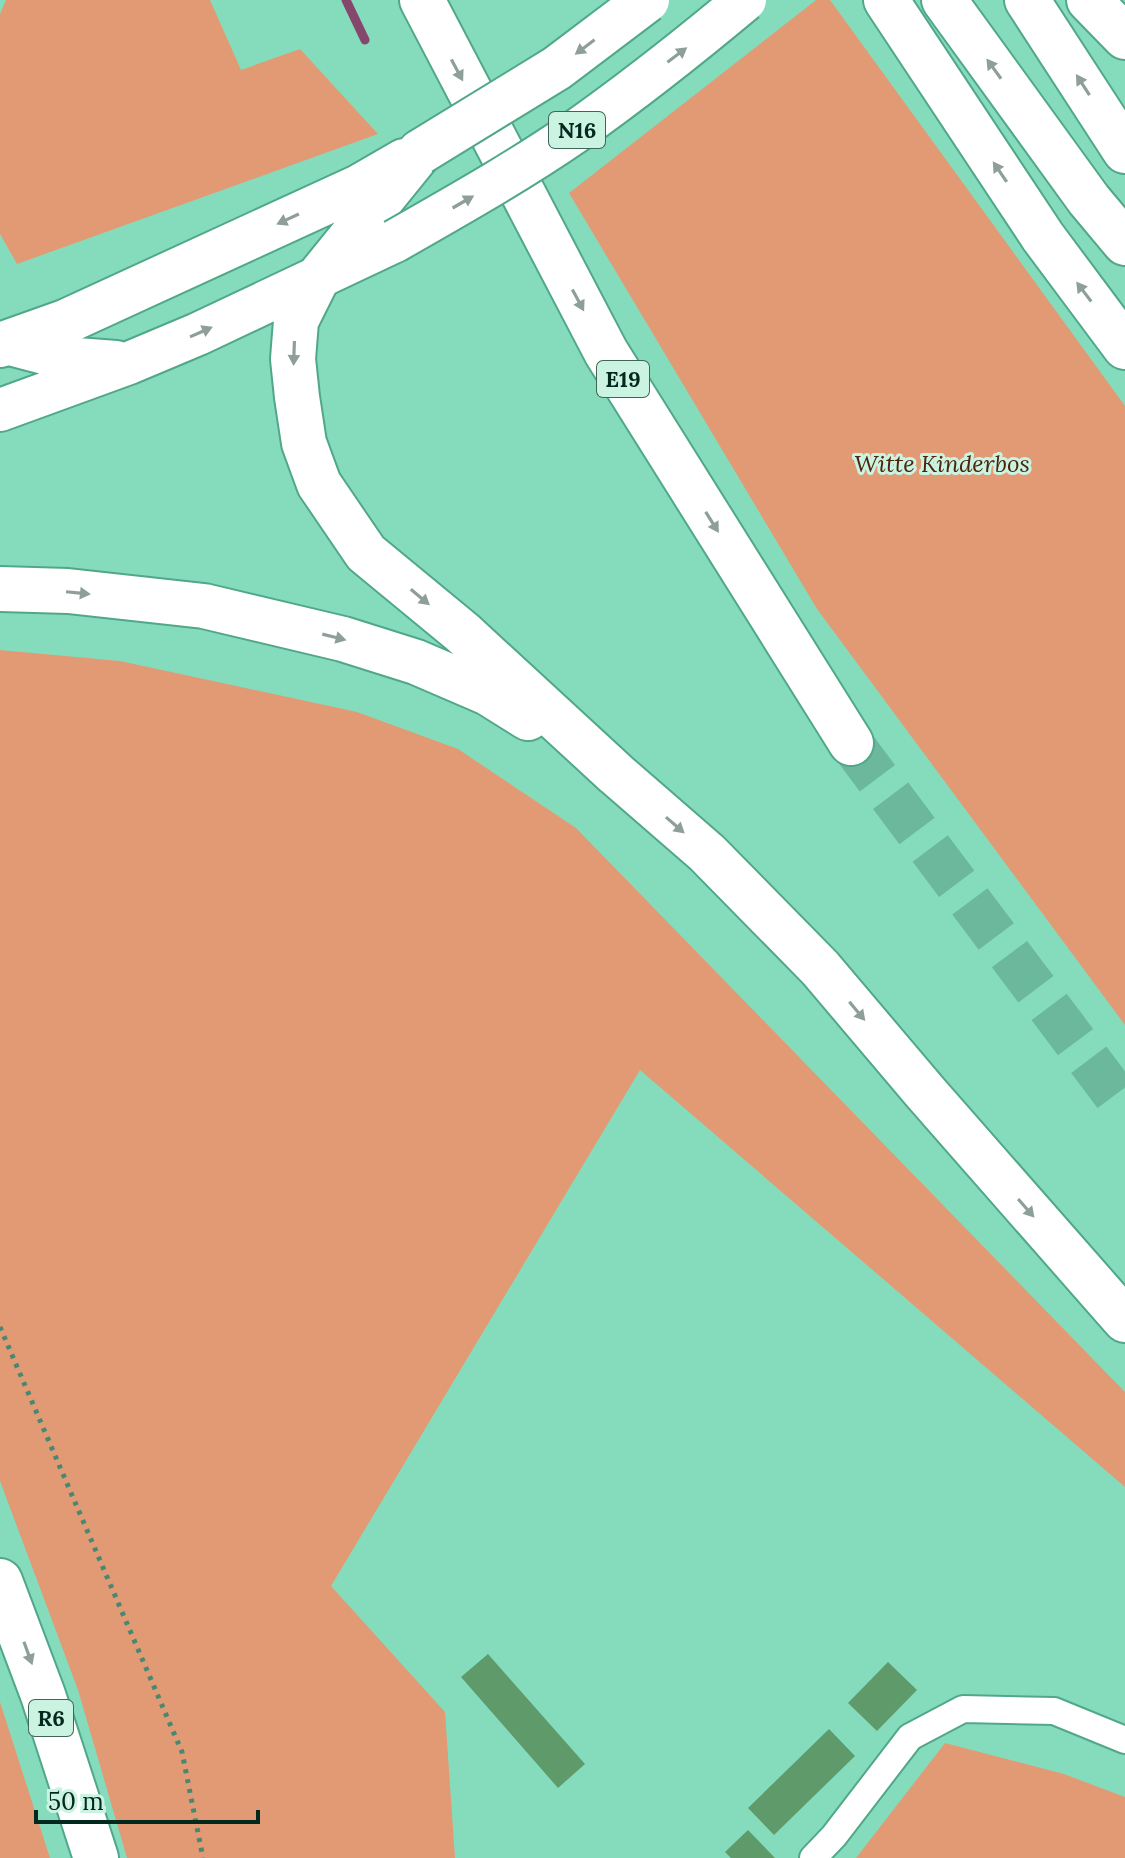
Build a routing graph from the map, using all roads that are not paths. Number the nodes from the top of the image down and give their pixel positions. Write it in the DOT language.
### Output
graph roads {
  1 [pos="422,0"];
  2 [pos="647,0"];
  3 [pos="745,0"];
  4 [pos="886,0"];
  5 [pos="944,0"];
  6 [pos="1027,0"];
  7 [pos="1089,0"];
  8 [pos="1125,37"];
  9 [pos="1125,151"];
  10 [pos="376,213"];
  11 [pos="1125,243"];
  12 [pos="317,279"];
  13 [pos="2,342"];
  14 [pos="1125,347"];
  15 [pos="129,363"];
  16 [pos="0,410"];
  17 [pos="0,589"];
  18 [pos="851,743"];
  19 [pos="616,774"];
  20 [pos="1125,1320"];
  21 [pos="0,1581"];
  22 [pos="1125,1740"];
  23 [pos="96,1858"];
  24 [pos="813,1858"];
  1 -- 18 [label="highway, E19, one-way"];
  2 -- 10 [label="highway, N16, one-way, bridge"];
  10 -- 3 [label="main road, N16, one-way, bridge"];
  14 -- 4 [label="highway, one-way"];
  11 -- 5 [label="highway, one-way"];
  9 -- 6 [label="highway, one-way"];
  7 -- 8 [label="highway"];
  10 -- 12 [label="highway"];
  10 -- 13 [label="highway, N16, one-way"];
  15 -- 12 [label="main road, one-way"];
  12 -- 19 [label="highway, one-way"];
  13 -- 15 [label="main road"];
  15 -- 16 [label="main road"];
  17 -- 19 [label="highway, one-way"];
  19 -- 20 [label="highway, one-way"];
  21 -- 23 [label="highway, R6, one-way"];
  22 -- 24 [label="street"];
}
